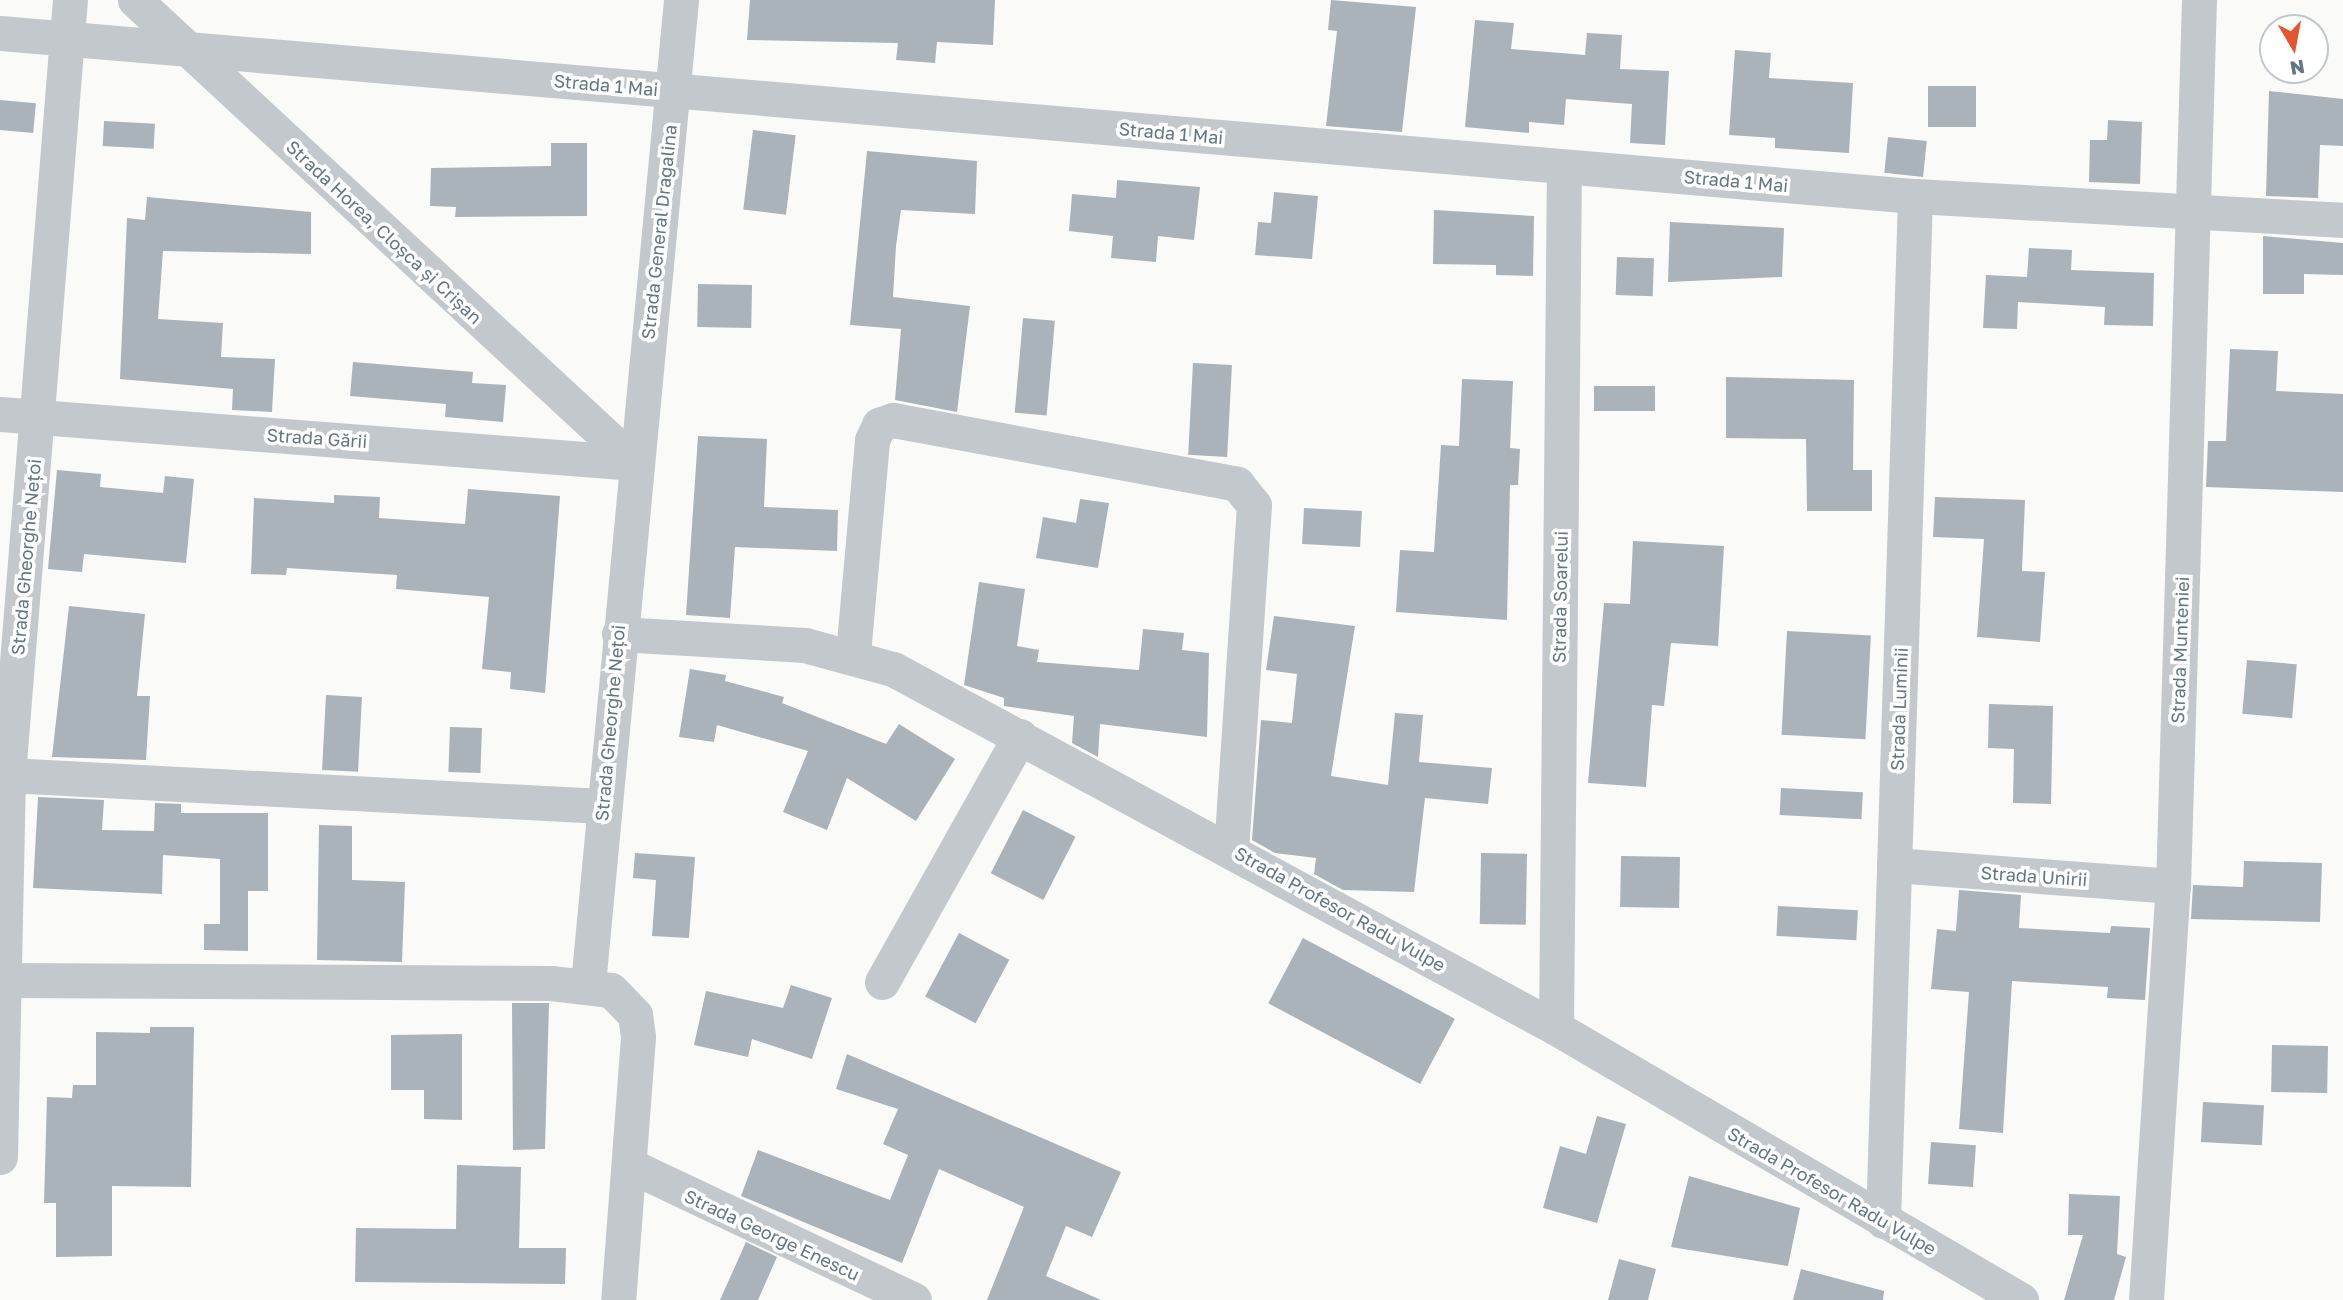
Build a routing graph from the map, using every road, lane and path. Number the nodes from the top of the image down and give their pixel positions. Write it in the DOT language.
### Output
graph roads {
  1 [pos="70,0"];
  2 [pos="135,0"];
  3 [pos="681,0"];
  4 [pos="2199,0"];
  5 [pos="0,33"];
  6 [pos="67,38"];
  7 [pos="185,49"];
  8 [pos="674,91"];
  9 [pos="1564,167"];
  10 [pos="1915,196"];
  11 [pos="2193,213"];
  12 [pos="2343,220"];
  13 [pos="0,414"];
  14 [pos="38,417"];
  15 [pos="635,463"];
  16 [pos="619,634"];
  17 [pos="853,654"];
  18 [pos="1020,736"];
  19 [pos="5,795"];
  20 [pos="602,806"];
  21 [pos="1231,849"];
  22 [pos="1894,865"];
  23 [pos="2173,886"];
  24 [pos="5,980"];
  25 [pos="882,982"];
  26 [pos="588,984"];
  27 [pos="1556,1028"];
  28 [pos="0,1157"];
  29 [pos="631,1166"];
  30 [pos="1883,1221"];
  31 [pos="618,1300"];
  32 [pos="914,1300"];
  33 [pos="2021,1300"];
  34 [pos="2146,1300"];
  1 -- 6 [label="street, Strada Gheorghe Nețoi"];
  2 -- 7 [label="street, Strada Horea, Cloșca și Crișan"];
  3 -- 8 [label="street, Strada General Dragalina"];
  4 -- 11 [label="street, Strada Munteniei"];
  5 -- 6 [label="street, Strada 1 Mai"];
  6 -- 7 [label="street, Strada 1 Mai"];
  6 -- 14 [label="street, Strada Gheorghe Nețoi"];
  7 -- 8 [label="street, Strada 1 Mai"];
  7 -- 15 [label="street, Strada Horea, Cloșca și Crișan"];
  8 -- 9 [label="street, Strada 1 Mai"];
  8 -- 15 [label="street, Strada General Dragalina"];
  9 -- 10 [label="street, Strada 1 Mai"];
  9 -- 27 [label="street, Strada Soarelui"];
  10 -- 11 [label="street, Strada 1 Mai"];
  10 -- 22 [label="street, Strada Luminii"];
  11 -- 12 [label="street, Strada 1 Mai"];
  11 -- 23 [label="street, Strada Munteniei"];
  13 -- 14 [label="street, Strada Gării"];
  14 -- 15 [label="street, Strada Gării"];
  14 -- 19 [label="street, Strada Gheorghe Nețoi"];
  15 -- 16 [label="street, Strada Gheorghe Nețoi"];
  16 -- 17 [label="street, Strada Profesor Radu Vulpe"];
  16 -- 20 [label="street, Strada Gheorghe Nețoi"];
  17 -- 18 [label="street, Strada Profesor Radu Vulpe"];
  17 -- 21 [label="street"];
  18 -- 21 [label="street, Strada Profesor Radu Vulpe"];
  18 -- 25 [label="street"];
  19 -- 20 [label="street"];
  19 -- 24 [label="street, Strada Gheorghe Nețoi"];
  20 -- 26 [label="street, Strada Gheorghe Nețoi"];
  21 -- 27 [label="street, Strada Profesor Radu Vulpe"];
  22 -- 23 [label="street, Strada Unirii"];
  22 -- 30 [label="street, Strada Luminii"];
  23 -- 34 [label="street, Strada Munteniei"];
  24 -- 26 [label="street"];
  24 -- 28 [label="street, Strada Gheorghe Nețoi"];
  26 -- 29 [label="street"];
  27 -- 30 [label="street, Strada Profesor Radu Vulpe"];
  29 -- 31 [label="street"];
  29 -- 32 [label="street, Strada George Enescu"];
  30 -- 33 [label="street, Strada Profesor Radu Vulpe"];
}
